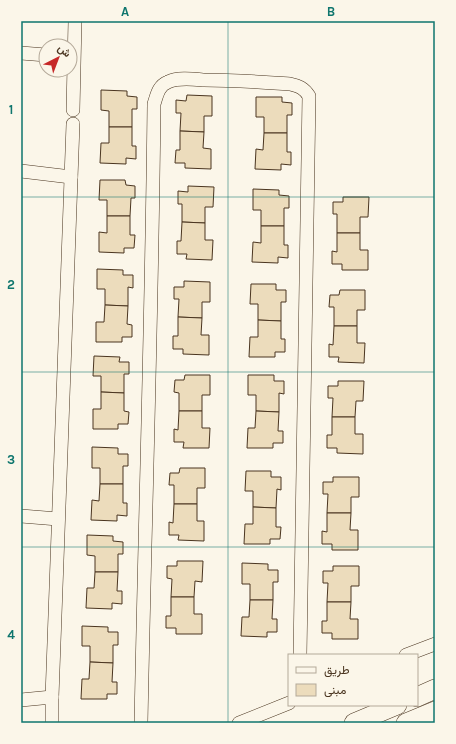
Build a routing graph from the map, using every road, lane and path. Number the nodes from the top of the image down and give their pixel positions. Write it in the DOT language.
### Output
graph roads {
  1 [pos="75,21"];
  2 [pos="74,38"];
  3 [pos="21,53"];
  4 [pos="38,54"];
  5 [pos="72,78"];
  6 [pos="73,110"];
  7 [pos="73,124"];
  8 [pos="21,171"];
  9 [pos="71,177"];
  10 [pos="21,516"];
  11 [pos="58,519"];
  12 [pos="435,644"];
  13 [pos="300,654"];
  14 [pos="409,654"];
  15 [pos="435,689"];
  16 [pos="52,696"];
  17 [pos="418,697"];
  18 [pos="21,700"];
  19 [pos="288,703"];
  20 [pos="395,706"];
  21 [pos="435,711"];
  22 [pos="52,723"];
  23 [pos="141,723"];
  24 [pos="239,723"];
  25 [pos="354,723"];
  26 [pos="406,723"];
  1 -- 2 [label="street"];
  3 -- 4 [label="street"];
  5 -- 6 [label="street"];
  7 -- 9 [label="street"];
  8 -- 9 [label="street"];
  9 -- 11 [label="street"];
  10 -- 11 [label="street"];
  11 -- 16 [label="street"];
  12 -- 14 [label="street"];
  13 -- 23 [label="street"];
  15 -- 17 [label="main road"];
  16 -- 18 [label="street"];
  16 -- 22 [label="street"];
  19 -- 24 [label="street"];
  20 -- 25 [label="main road"];
  21 -- 26 [label="main road"];
}
